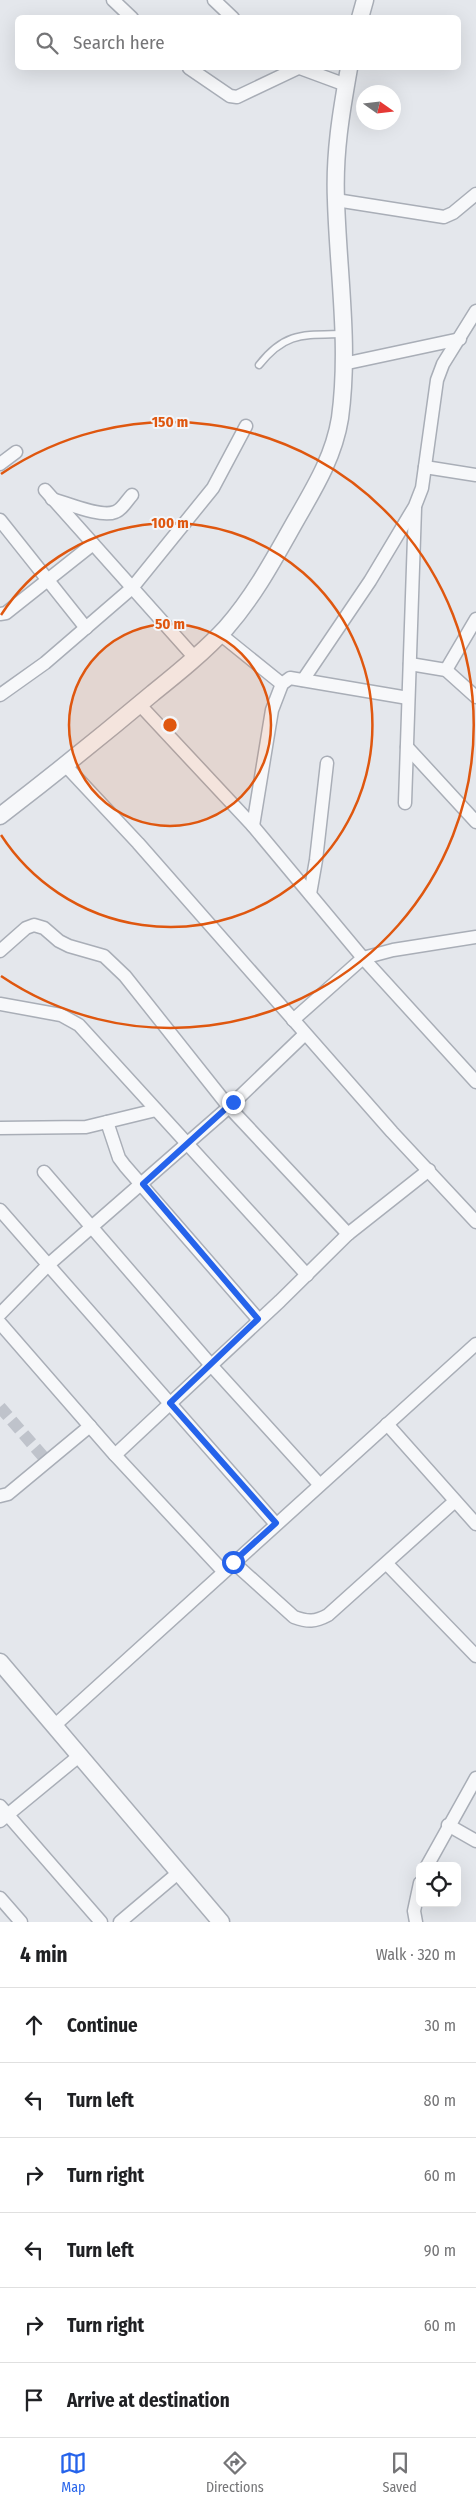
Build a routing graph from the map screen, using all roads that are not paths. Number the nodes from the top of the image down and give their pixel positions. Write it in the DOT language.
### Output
graph roads {
  1 [pos="214,0"];
  2 [pos="365,0"];
  3 [pos="121,2"];
  4 [pos="130,15"];
  5 [pos="230,15"];
  6 [pos="361,15"];
  7 [pos="192,70"];
  8 [pos="295,70"];
  9 [pos="305,70"];
  10 [pos="349,70"];
  11 [pos="346,85"];
  12 [pos="476,194"];
  13 [pos="336,200"];
  14 [pos="476,311"];
  15 [pos="343,334"];
  16 [pos="460,339"];
  17 [pos="343,364"];
  18 [pos="259,365"];
  19 [pos="246,426"];
  20 [pos="16,452"];
  21 [pos="1,461"];
  22 [pos="425,466"];
  23 [pos="476,475"];
  24 [pos="132,495"];
  25 [pos="415,506"];
  26 [pos="0,520"];
  27 [pos="93,544"];
  28 [pos="48,579"];
  29 [pos="132,588"];
  30 [pos="0,614"];
  31 [pos="476,619"];
  32 [pos="86,628"];
  33 [pos="220,634"];
  34 [pos="195,658"];
  35 [pos="410,664"];
  36 [pos="446,670"];
  37 [pos="303,680"];
  38 [pos="282,684"];
  39 [pos="0,695"];
  40 [pos="476,697"];
  41 [pos="408,698"];
  42 [pos="140,705"];
  43 [pos="407,747"];
  44 [pos="327,763"];
  45 [pos="65,765"];
  46 [pos="405,803"];
  47 [pos="0,816"];
  48 [pos="476,822"];
  49 [pos="253,826"];
  50 [pos="310,894"];
  51 [pos="476,937"];
  52 [pos="0,951"];
  53 [pos="363,958"];
  54 [pos="0,1004"];
  55 [pos="293,1020"];
  56 [pos="305,1034"];
  57 [pos="476,1082"];
  58 [pos="229,1107"];
  59 [pos="156,1110"];
  60 [pos="106,1122"];
  61 [pos="0,1128"];
  62 [pos="188,1144"];
  63 [pos="428,1170"];
  64 [pos="44,1172"];
  65 [pos="143,1184"];
  66 [pos="0,1210"];
  67 [pos="476,1222"];
  68 [pos="93,1225"];
  69 [pos="348,1234"];
  70 [pos="48,1265"];
  71 [pos="307,1275"];
  72 [pos="0,1314"];
  73 [pos="258,1319"];
  74 [pos="0,1323"];
  75 [pos="476,1344"];
  76 [pos="210,1364"];
  77 [pos="170,1403"];
  78 [pos="387,1424"];
  79 [pos="90,1426"];
  80 [pos="115,1455"];
  81 [pos="319,1484"];
  82 [pos="0,1496"];
  83 [pos="455,1501"];
  84 [pos="276,1523"];
  85 [pos="476,1524"];
  86 [pos="233,1562"];
  87 [pos="387,1564"];
  88 [pos="223,1571"];
  89 [pos="476,1656"];
  90 [pos="0,1662"];
  91 [pos="54,1726"];
  92 [pos="79,1756"];
  93 [pos="476,1778"];
  94 [pos="3,1813"];
  95 [pos="448,1825"];
  96 [pos="476,1841"];
  97 [pos="429,1862"];
  98 [pos="178,1873"];
  99 [pos="0,1898"];
  100 [pos="416,1902"];
  101 [pos="21,1922"];
  102 [pos="101,1922"];
  103 [pos="120,1922"];
  104 [pos="221,1922"];
  105 [pos="416,1922"];
  1 -- 5 [label="street"];
  2 -- 6 [label="street"];
  3 -- 4 [label="street"];
  7 -- 8 [label="street"];
  9 -- 11 [label="street"];
  10 -- 11 [label="street"];
  11 -- 13 [label="street"];
  12 -- 13 [label="street"];
  13 -- 15 [label="street"];
  14 -- 16 [label="street"];
  15 -- 17 [label="street"];
  15 -- 18 [label="lane"];
  16 -- 17 [label="street"];
  16 -- 22 [label="street"];
  17 -- 33 [label="street"];
  19 -- 29 [label="street"];
  20 -- 21 [label="street"];
  22 -- 23 [label="street"];
  22 -- 25 [label="street"];
  24 -- 27 [label="street"];
  25 -- 35 [label="street"];
  25 -- 37 [label="street"];
  26 -- 28 [label="street"];
  27 -- 28 [label="street"];
  27 -- 29 [label="street"];
  28 -- 30 [label="street"];
  28 -- 32 [label="street"];
  29 -- 32 [label="street"];
  29 -- 34 [label="street"];
  31 -- 36 [label="street"];
  32 -- 39 [label="street"];
  33 -- 34 [label="street"];
  33 -- 38 [label="street"];
  34 -- 42 [label="street"];
  35 -- 36 [label="street"];
  35 -- 41 [label="street"];
  36 -- 40 [label="street"];
  37 -- 38 [label="street"];
  37 -- 41 [label="street"];
  38 -- 49 [label="street"];
  41 -- 43 [label="street"];
  42 -- 45 [label="street"];
  42 -- 49 [label="street"];
  43 -- 46 [label="street"];
  43 -- 48 [label="street"];
  44 -- 50 [label="street"];
  45 -- 47 [label="street"];
  45 -- 55 [label="street"];
  49 -- 50 [label="street"];
  50 -- 53 [label="street"];
  51 -- 53 [label="street"];
  52 -- 58 [label="street"];
  53 -- 55 [label="street"];
  53 -- 57 [label="street"];
  54 -- 59 [label="street"];
  55 -- 56 [label="street"];
  56 -- 58 [label="street"];
  56 -- 63 [label="street"];
  58 -- 62 [label="street"];
  58 -- 69 [label="street"];
  59 -- 60 [label="street"];
  59 -- 62 [label="street"];
  60 -- 61 [label="street"];
  60 -- 65 [label="street"];
  62 -- 65 [label="street"];
  62 -- 71 [label="street"];
  63 -- 67 [label="street"];
  63 -- 69 [label="street"];
  64 -- 68 [label="street"];
  65 -- 68 [label="street"];
  65 -- 73 [label="street"];
  66 -- 70 [label="street"];
  68 -- 70 [label="street"];
  68 -- 76 [label="street"];
  69 -- 71 [label="street"];
  70 -- 72 [label="street"];
  70 -- 77 [label="street"];
  71 -- 73 [label="street"];
  73 -- 76 [label="street"];
  74 -- 79 [label="street"];
  75 -- 78 [label="street"];
  76 -- 77 [label="street"];
  76 -- 81 [label="street"];
  77 -- 80 [label="street"];
  77 -- 84 [label="street"];
  78 -- 81 [label="street"];
  78 -- 83 [label="street"];
  79 -- 80 [label="street"];
  79 -- 82 [label="street"];
  80 -- 88 [label="street"];
  81 -- 84 [label="street"];
  83 -- 85 [label="street"];
  83 -- 87 [label="street"];
  84 -- 86 [label="street"];
  86 -- 87 [label="street"];
  86 -- 88 [label="street"];
  87 -- 89 [label="street"];
  88 -- 91 [label="street"];
  90 -- 91 [label="street"];
  91 -- 92 [label="street"];
  92 -- 94 [label="street"];
  92 -- 98 [label="street"];
  93 -- 95 [label="street"];
  94 -- 102 [label="street"];
  95 -- 96 [label="street"];
  95 -- 97 [label="street"];
  98 -- 103 [label="street"];
  98 -- 104 [label="street"];
  99 -- 101 [label="street"];
  100 -- 105 [label="street"];
}
